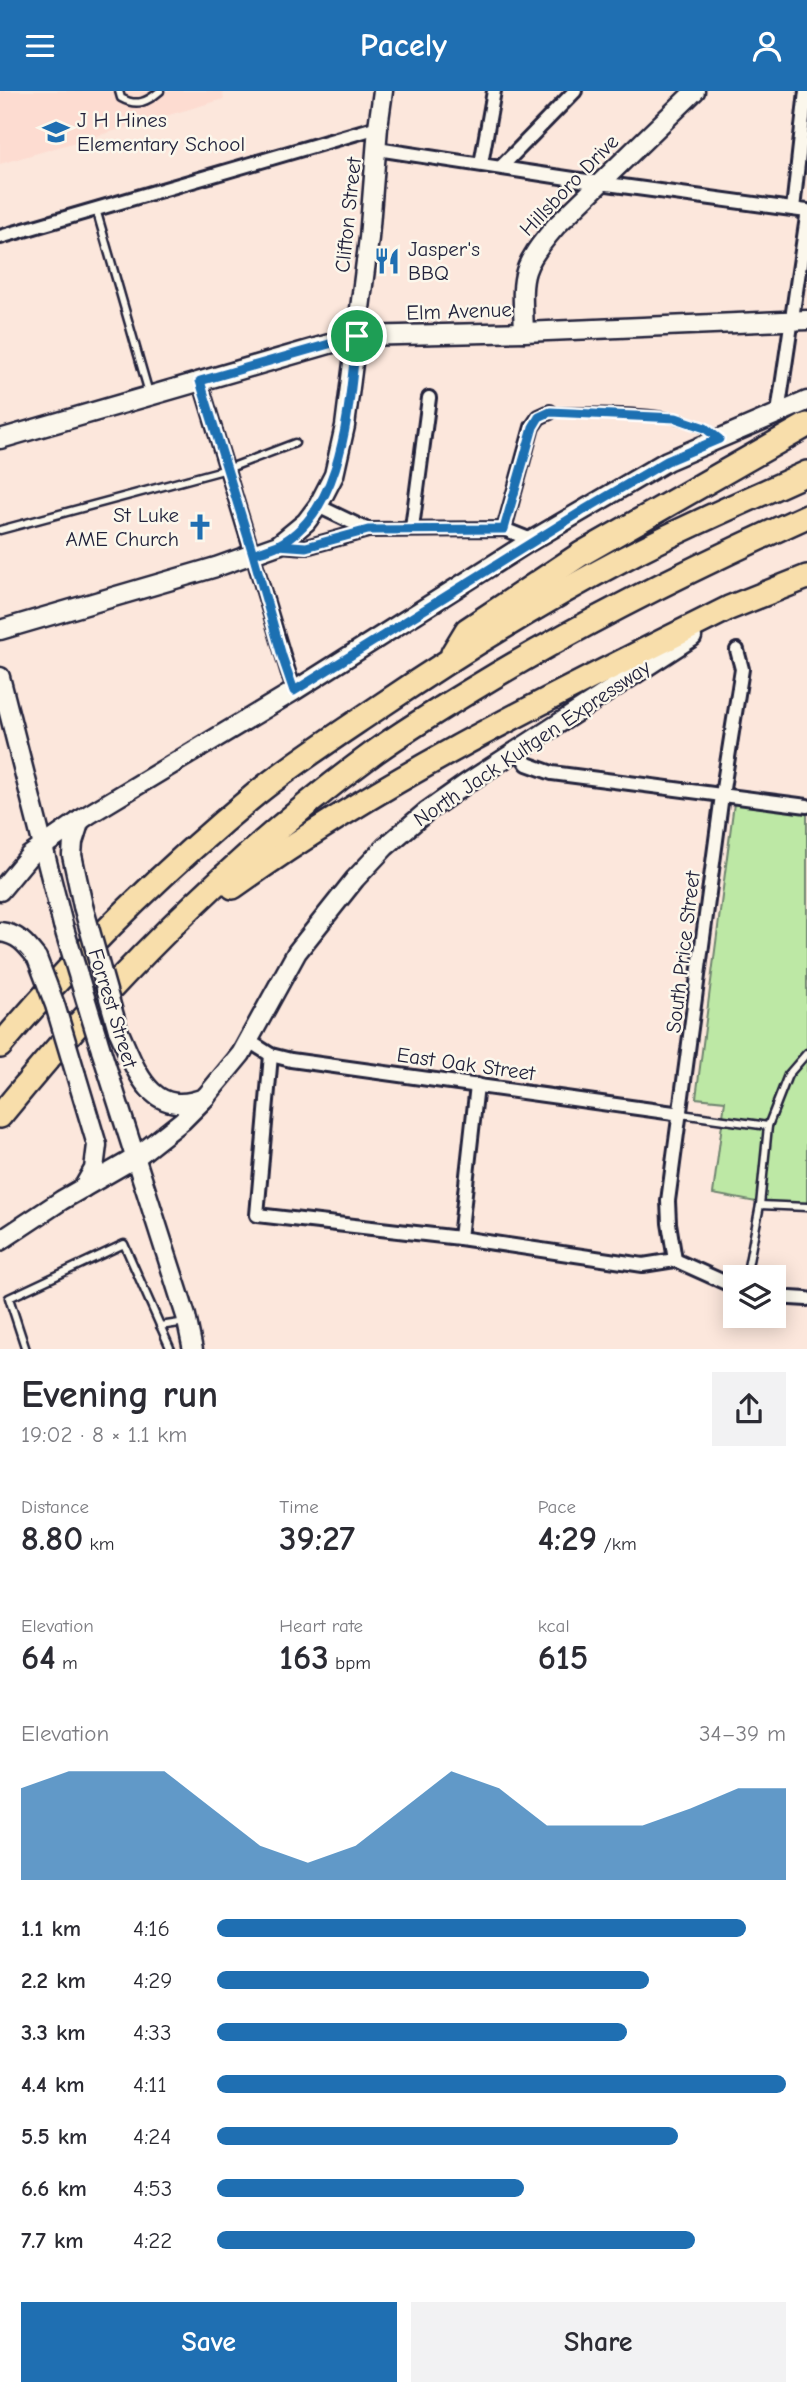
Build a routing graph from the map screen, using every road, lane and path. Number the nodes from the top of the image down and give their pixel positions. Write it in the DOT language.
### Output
graph roads {
  1 [pos="119,91"];
  2 [pos="159,91"];
  3 [pos="383,91"];
  4 [pos="494,91"];
  5 [pos="575,91"];
  6 [pos="695,91"];
  7 [pos="806,91"];
  8 [pos="378,127"];
  9 [pos="377,149"];
  10 [pos="481,164"];
  11 [pos="500,167"];
  12 [pos="600,183"];
  13 [pos="96,209"];
  14 [pos="793,209"];
  15 [pos="807,211"];
  16 [pos="807,217"];
  17 [pos="0,237"];
  18 [pos="799,320"];
  19 [pos="524,332"];
  20 [pos="357,336"];
  21 [pos="200,381"];
  22 [pos="149,395"];
  23 [pos="429,398"];
  24 [pos="807,401"];
  25 [pos="550,412"];
  26 [pos="778,413"];
  27 [pos="807,425"];
  28 [pos="0,439"];
  29 [pos="719,439"];
  30 [pos="295,443"];
  31 [pos="227,469"];
  32 [pos="807,473"];
  33 [pos="318,506"];
  34 [pos="807,516"];
  35 [pos="412,529"];
  36 [pos="504,529"];
  37 [pos="0,530"];
  38 [pos="368,530"];
  39 [pos="530,542"];
  40 [pos="278,545"];
  41 [pos="253,554"];
  42 [pos="807,577"];
  43 [pos="0,630"];
  44 [pos="737,650"];
  45 [pos="449,659"];
  46 [pos="0,677"];
  47 [pos="294,691"];
  48 [pos="518,751"];
  49 [pos="722,795"];
  50 [pos="807,806"];
  51 [pos="80,820"];
  52 [pos="44,845"];
  53 [pos="0,891"];
  54 [pos="0,932"];
  55 [pos="131,966"];
  56 [pos="249,1041"];
  57 [pos="0,1044"];
  58 [pos="807,1053"];
  59 [pos="271,1055"];
  60 [pos="477,1085"];
  61 [pos="207,1096"];
  62 [pos="681,1114"];
  63 [pos="0,1116"];
  64 [pos="768,1126"];
  65 [pos="135,1158"];
  66 [pos="83,1188"];
  67 [pos="760,1206"];
  68 [pos="807,1207"];
  69 [pos="460,1238"];
  70 [pos="0,1241"];
  71 [pos="675,1260"];
  72 [pos="749,1265"];
  73 [pos="723,1282"];
  74 [pos="786,1298"];
  75 [pos="807,1299"];
  76 [pos="187,1322"];
  77 [pos="160,1326"];
  78 [pos="26,1349"];
  79 [pos="171,1349"];
  80 [pos="192,1349"];
  1 -- 2 [label="lane"];
  3 -- 8 [label="main road, Clifton Street"];
  4 -- 10 [label="street"];
  5 -- 11 [label="street"];
  6 -- 12 [label="main road, Hillsboro Drive"];
  7 -- 14 [label="street"];
  8 -- 9 [label="main road, Clifton Street"];
  8 -- 13 [label="street"];
  9 -- 10 [label="street"];
  9 -- 20 [label="main road, Clifton Street"];
  10 -- 11 [label="street"];
  11 -- 12 [label="street"];
  12 -- 14 [label="street"];
  12 -- 19 [label="main road, Hillsboro Drive"];
  13 -- 17 [label="street"];
  13 -- 22 [label="lane"];
  14 -- 15 [label="street"];
  16 -- 18 [label="street"];
  18 -- 19 [label="main road, Elm Avenue"];
  18 -- 26 [label="street"];
  19 -- 20 [label="main road, Elm Avenue"];
  20 -- 21 [label="main road, Elm Avenue"];
  20 -- 33 [label="main road, Clifton Street"];
  21 -- 22 [label="main road, Elm Avenue"];
  21 -- 31 [label="street"];
  22 -- 28 [label="main road, Elm Avenue"];
  23 -- 35 [label="street"];
  24 -- 26 [label="main road"];
  25 -- 29 [label="lane"];
  25 -- 36 [label="street"];
  26 -- 29 [label="main road"];
  27 -- 45 [label="highway"];
  29 -- 39 [label="main road"];
  30 -- 31 [label="lane"];
  31 -- 37 [label="lane"];
  31 -- 41 [label="street"];
  32 -- 45 [label="highway"];
  33 -- 38 [label="street"];
  33 -- 40 [label="main road, Clifton Street"];
  34 -- 55 [label="highway"];
  35 -- 36 [label="street"];
  35 -- 38 [label="street"];
  36 -- 39 [label="street"];
  38 -- 40 [label="street"];
  39 -- 47 [label="main road"];
  40 -- 41 [label="main road"];
  41 -- 43 [label="main road"];
  41 -- 47 [label="street"];
  42 -- 48 [label="main road, North Jack Kultgen Expressway"];
  42 -- 55 [label="highway"];
  44 -- 49 [label="street, South Price Street"];
  45 -- 57 [label="highway"];
  46 -- 52 [label="main road, Forrest Street"];
  47 -- 51 [label="main road"];
  48 -- 49 [label="street"];
  48 -- 56 [label="main road, North Jack Kultgen Expressway"];
  49 -- 50 [label="street"];
  49 -- 62 [label="street, South Price Street"];
  51 -- 52 [label="main road"];
  51 -- 61 [label="main road, bridge"];
  52 -- 53 [label="main road"];
  52 -- 65 [label="main road, Forrest Street, bridge"];
  54 -- 66 [label="main road, bridge"];
  55 -- 63 [label="highway"];
  56 -- 59 [label="street, East Oak Street"];
  56 -- 61 [label="main road, North Jack Kultgen Expressway"];
  58 -- 64 [label="lane"];
  59 -- 60 [label="street, East Oak Street"];
  59 -- 69 [label="street"];
  60 -- 62 [label="street, East Oak Street"];
  60 -- 69 [label="street"];
  61 -- 65 [label="main road, North Jack Kultgen Expressway"];
  62 -- 64 [label="lane"];
  62 -- 71 [label="street, South Price Street"];
  64 -- 67 [label="lane"];
  65 -- 66 [label="main road, North Jack Kultgen Expressway"];
  65 -- 76 [label="main road, Forrest Street"];
  66 -- 70 [label="main road, North Jack Kultgen Expressway"];
  67 -- 68 [label="lane"];
  67 -- 72 [label="lane"];
  69 -- 71 [label="street"];
  71 -- 73 [label="street"];
  74 -- 75 [label="street"];
  76 -- 77 [label="lane"];
  76 -- 80 [label="main road, Forrest Street"];
  77 -- 78 [label="lane"];
  77 -- 79 [label="lane"];
}
